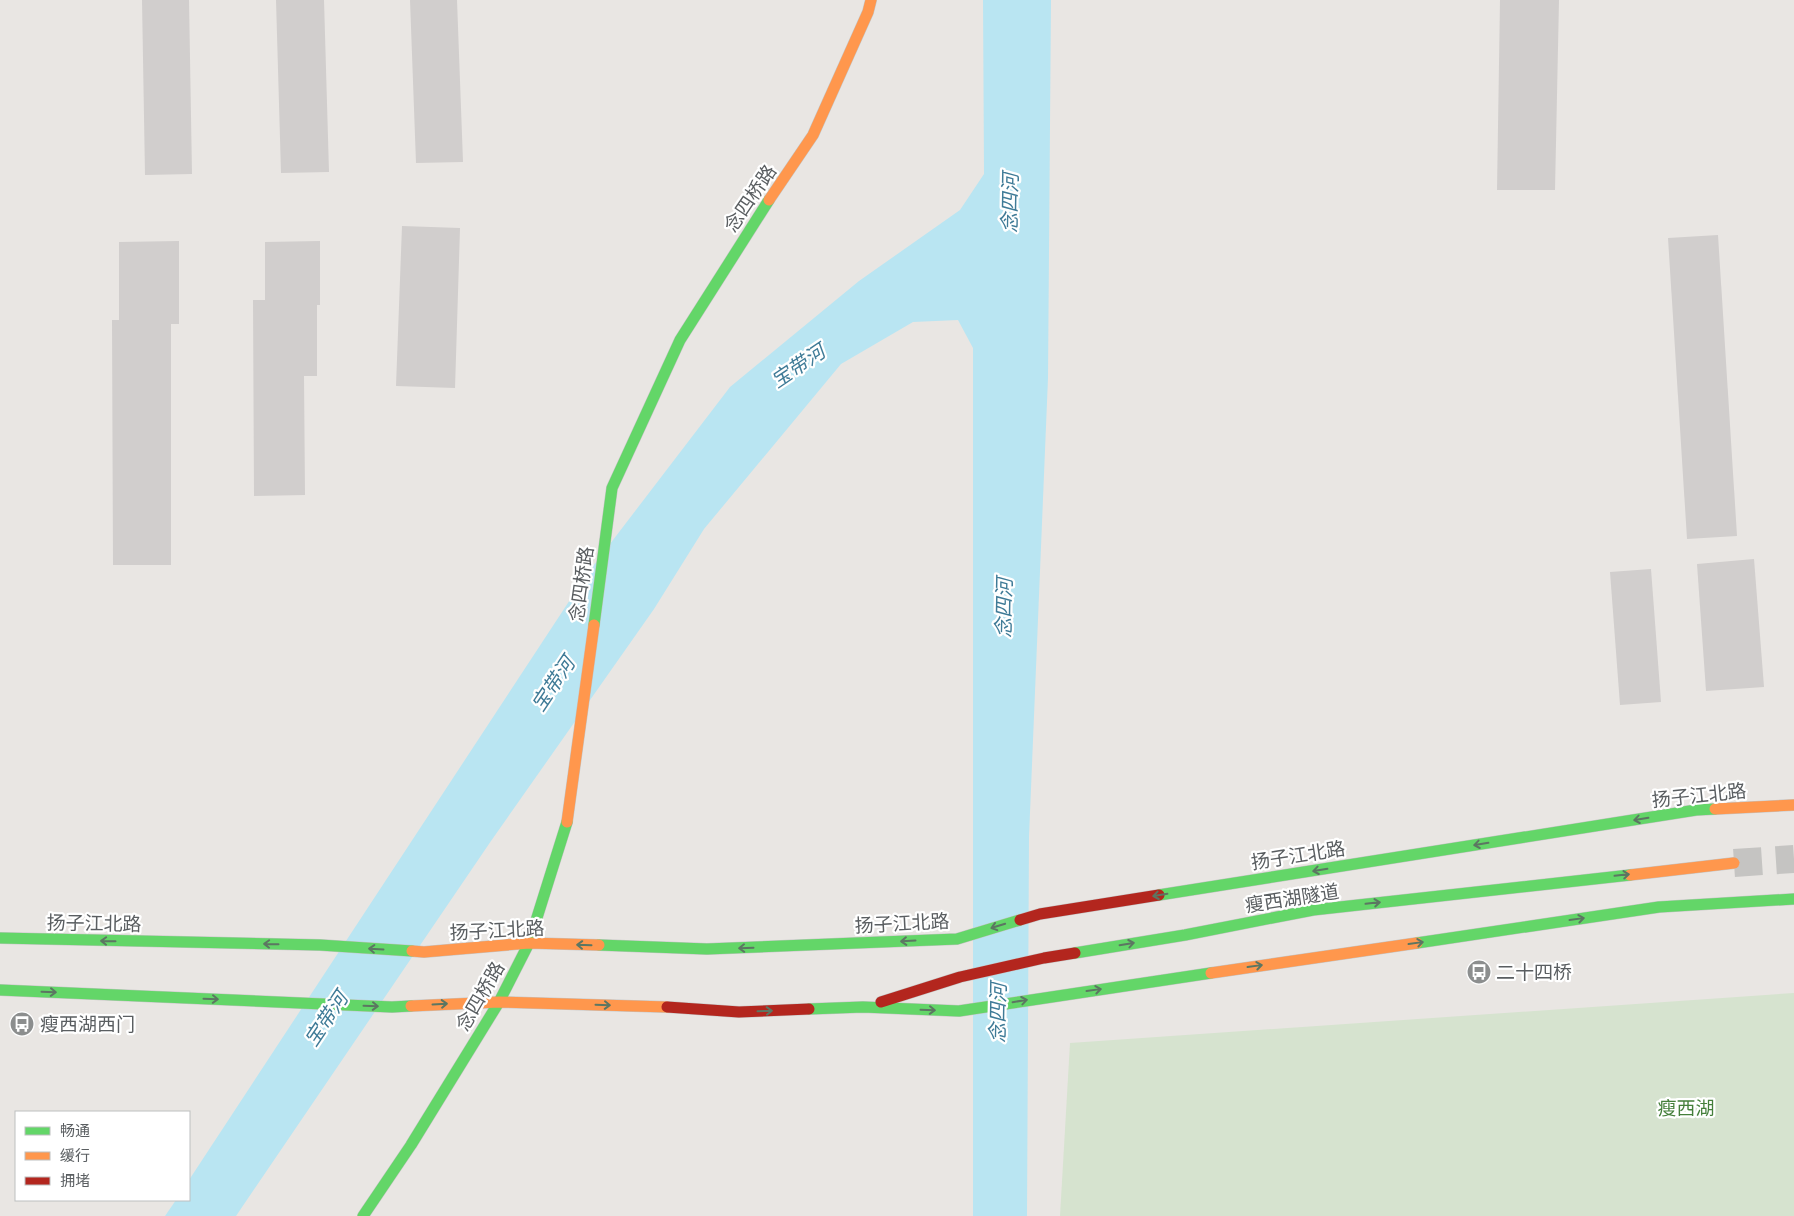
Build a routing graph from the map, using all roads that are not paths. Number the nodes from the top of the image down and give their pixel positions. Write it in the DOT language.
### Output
graph roads {
  1 [pos="871,0"];
  2 [pos="1794,805"];
  3 [pos="1696,810"];
  4 [pos="1784,817"];
  5 [pos="1734,862"];
  6 [pos="1794,899"];
  7 [pos="0,938"];
  8 [pos="529,943"];
  9 [pos="0,990"];
  10 [pos="499,1002"];
  11 [pos="863,1008"];
  12 [pos="363,1216"];
  1 -- 8 [label="main road, 念四桥路"];
  2 -- 3 [label="main road, 扬子江北路"];
  3 -- 4 [label="main road"];
  3 -- 8 [label="main road, 扬子江北路, one-way"];
  11 -- 5 [label="main road, 瘦西湖隧道, one-way"];
  11 -- 6 [label="main road, one-way"];
  8 -- 7 [label="main road, 扬子江北路, one-way"];
  8 -- 10 [label="main road, 念四桥路"];
  9 -- 10 [label="main road, one-way"];
  10 -- 11 [label="main road, one-way"];
  10 -- 12 [label="main road, 念四桥路"];
}
